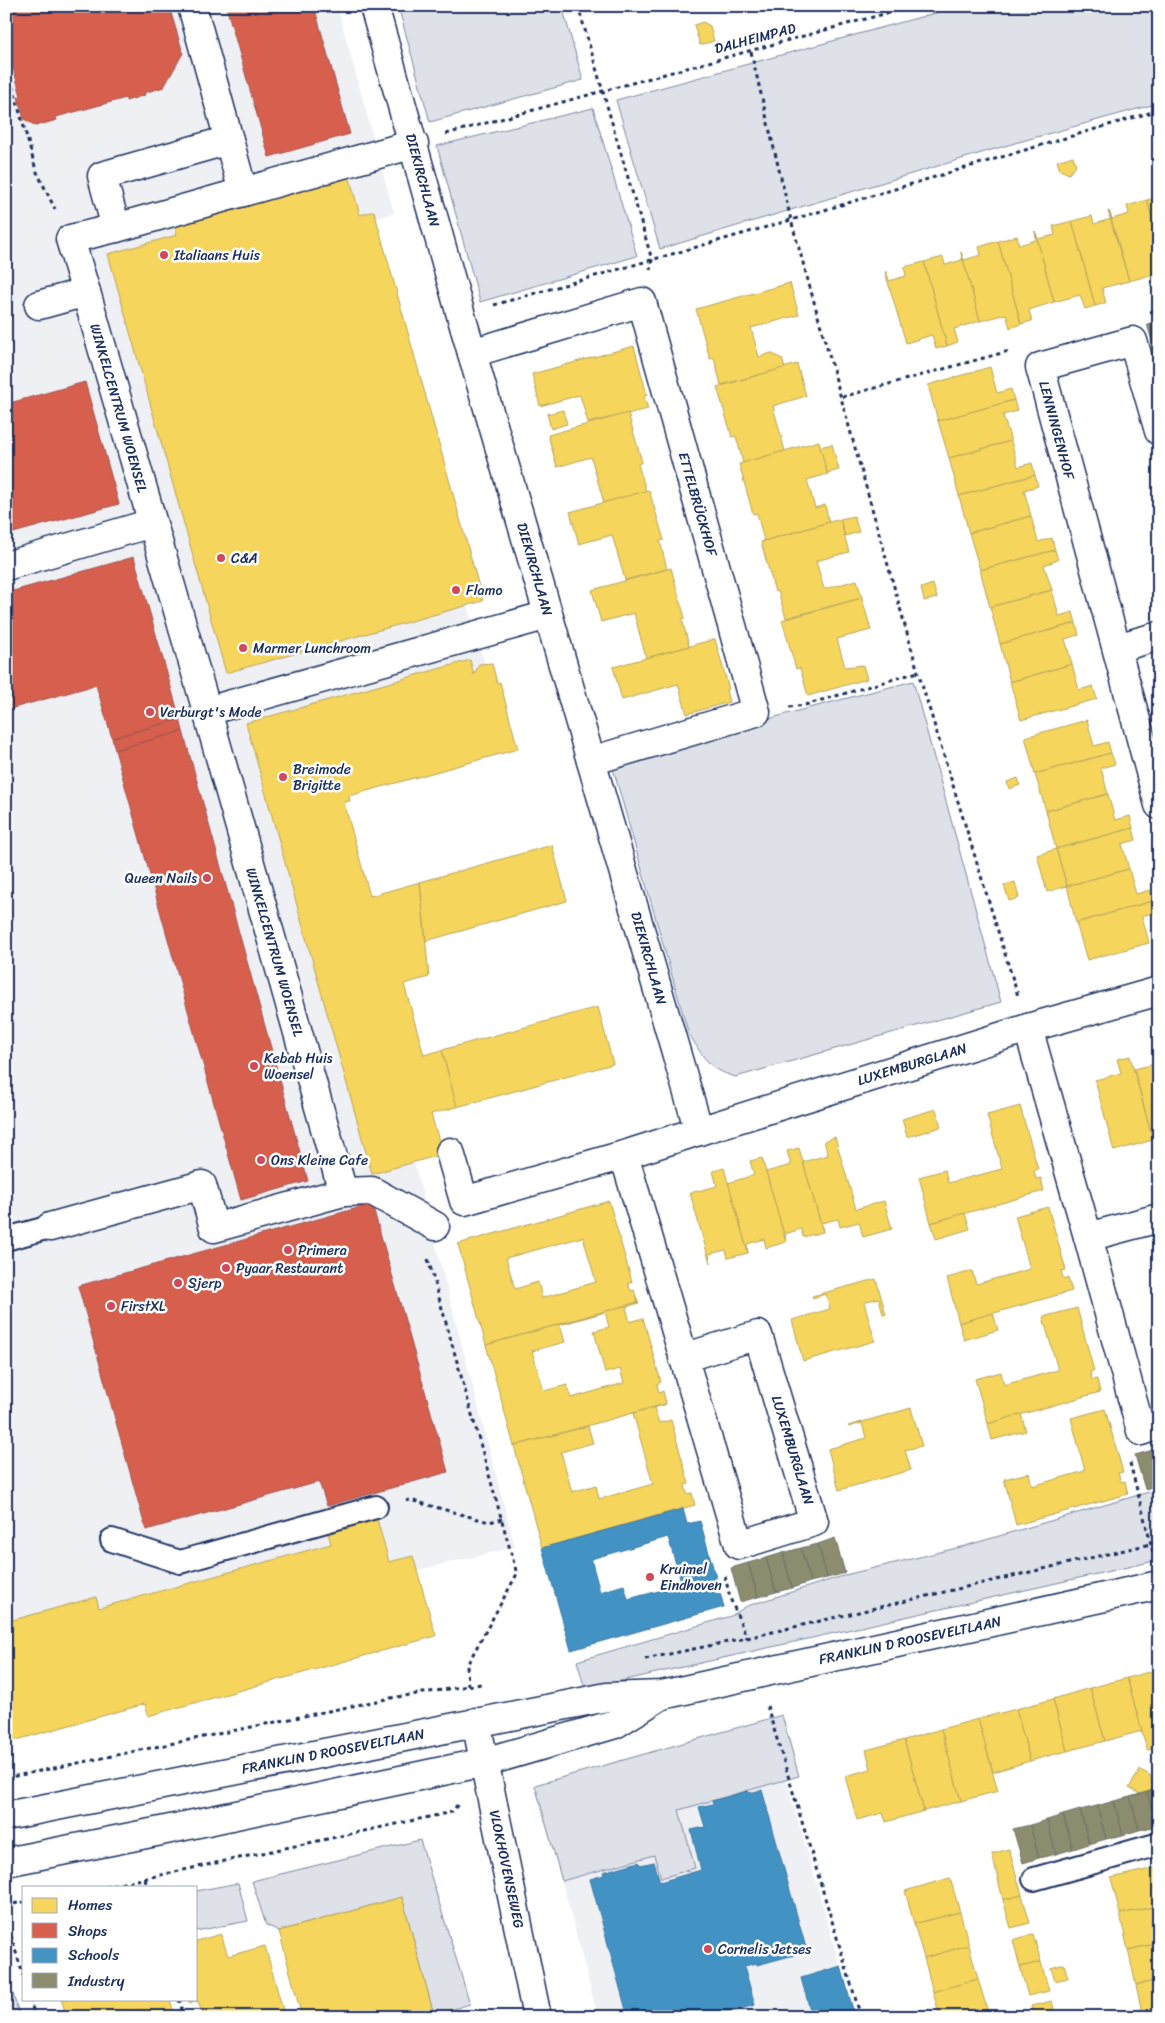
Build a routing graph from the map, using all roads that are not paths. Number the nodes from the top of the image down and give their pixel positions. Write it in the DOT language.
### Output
graph roads {
  1 [pos="192,6"];
  2 [pos="374,6"];
  3 [pos="228,140"];
  4 [pos="414,144"];
  5 [pos="243,192"];
  6 [pos="116,228"];
  7 [pos="86,292"];
  8 [pos="38,305"];
  9 [pos="472,353"];
  10 [pos="1159,431"];
  11 [pos="152,524"];
  12 [pos="6,566"];
  13 [pos="548,615"];
  14 [pos="1159,636"];
  15 [pos="1118,648"];
  16 [pos="207,711"];
  17 [pos="591,761"];
  18 [pos="1159,805"];
  19 [pos="1159,991"];
  20 [pos="1028,1028"];
  21 [pos="699,1131"];
  22 [pos="450,1152"];
  23 [pos="624,1155"];
  24 [pos="343,1192"];
  25 [pos="1159,1218"];
  26 [pos="435,1226"];
  27 [pos="50,1227"];
  28 [pos="1088,1237"];
  29 [pos="6,1239"];
  30 [pos="683,1358"];
  31 [pos="1150,1428"];
  32 [pos="376,1507"];
  33 [pos="112,1540"];
  34 [pos="1159,1585"];
  35 [pos="662,1695"];
  36 [pos="476,1722"];
  37 [pos="485,1762"];
  38 [pos="6,1816"];
  39 [pos="1159,1844"];
  40 [pos="6,1862"];
  41 [pos="1034,1880"];
  42 [pos="537,2017"];
  1 -- 3 [label="street"];
  2 -- 4 [label="street, DIEKIRCHLAAN"];
  3 -- 5 [label="street"];
  3 -- 6 [label="street"];
  4 -- 5 [label="street"];
  4 -- 9 [label="street, DIEKIRCHLAAN"];
  5 -- 6 [label="street"];
  6 -- 7 [label="street, WINKELCENTRUM WOENSEL"];
  7 -- 8 [label="street"];
  7 -- 11 [label="street, WINKELCENTRUM WOENSEL"];
  9 -- 13 [label="street, DIEKIRCHLAAN"];
  9 -- 17 [label="street, ETTELBRÜCKHOF"];
  10 -- 15 [label="street, LENNINGENHOF"];
  11 -- 12 [label="street"];
  11 -- 16 [label="street, WINKELCENTRUM WOENSEL"];
  13 -- 16 [label="street"];
  13 -- 17 [label="street, DIEKIRCHLAAN"];
  14 -- 15 [label="street"];
  15 -- 18 [label="street, LENNINGENHOF"];
  16 -- 24 [label="street, WINKELCENTRUM WOENSEL"];
  17 -- 21 [label="street, DIEKIRCHLAAN"];
  19 -- 20 [label="street, LUXEMBURGLAAN"];
  20 -- 21 [label="street, LUXEMBURGLAAN"];
  20 -- 28 [label="street"];
  21 -- 23 [label="street, LUXEMBURGLAAN"];
  22 -- 23 [label="street, LUXEMBURGLAAN"];
  23 -- 30 [label="street"];
  24 -- 26 [label="street"];
  24 -- 27 [label="street"];
  25 -- 28 [label="street"];
  27 -- 29 [label="lane"];
  28 -- 31 [label="street"];
  30 -- 30 [label="street, LUXEMBURGLAAN"];
  32 -- 33 [label="lane"];
  34 -- 35 [label="street, FRANKLIN D ROOSEVELTLAAN"];
  35 -- 36 [label="street, FRANKLIN D ROOSEVELTLAAN"];
  35 -- 37 [label="street, FRANKLIN D ROOSEVELTLAAN"];
  36 -- 37 [label="street, VLOKHOVENSEWEG"];
  36 -- 38 [label="street, FRANKLIN D ROOSEVELTLAAN"];
  37 -- 40 [label="street, FRANKLIN D ROOSEVELTLAAN"];
  37 -- 42 [label="street, VLOKHOVENSEWEG"];
  39 -- 41 [label="lane"];
}
